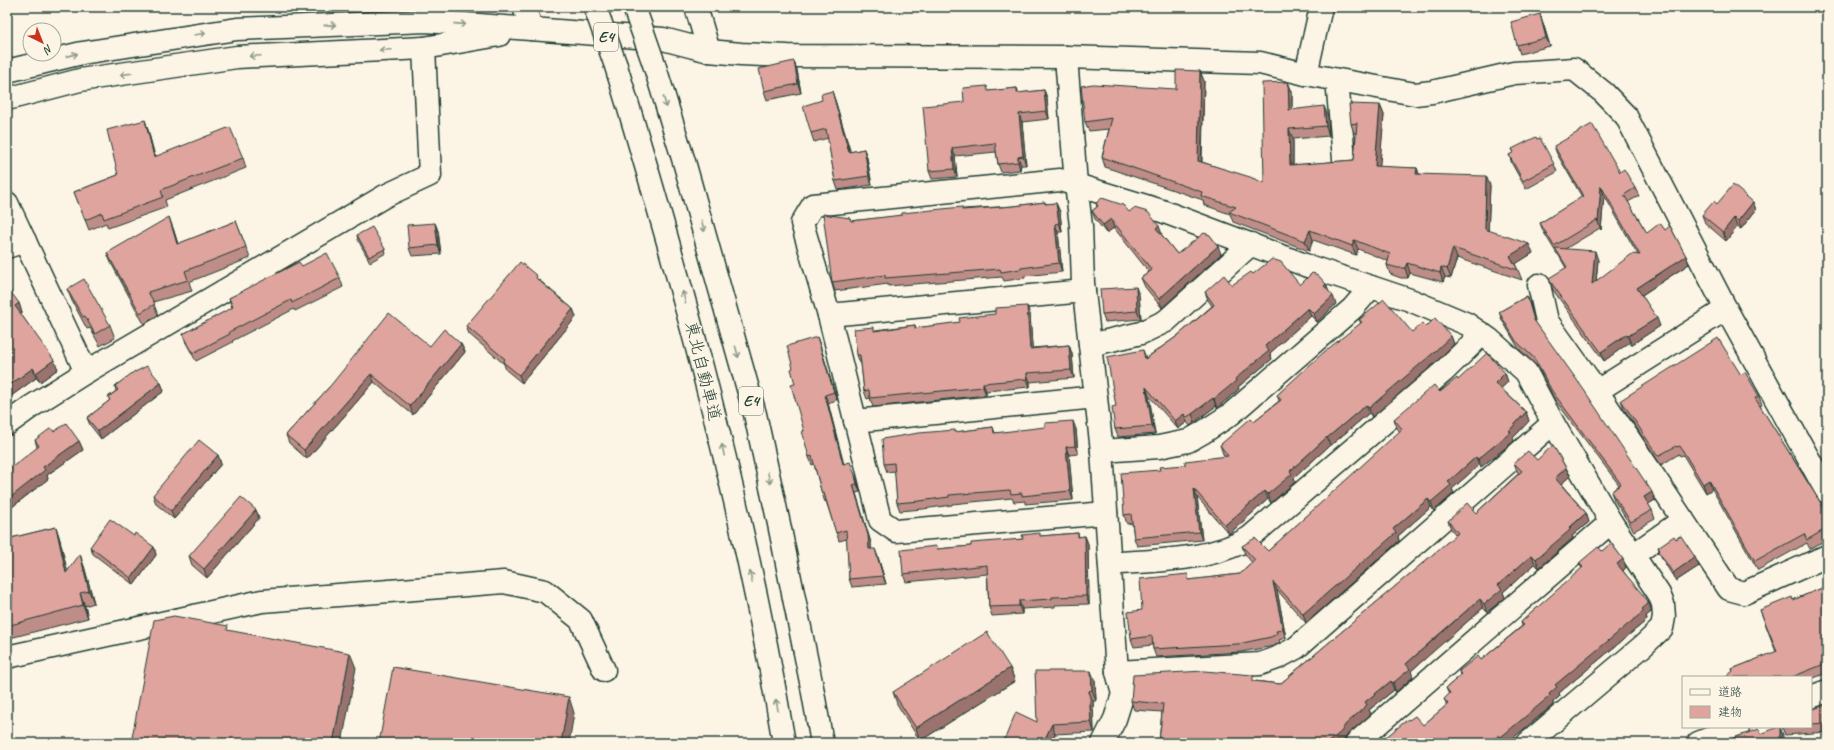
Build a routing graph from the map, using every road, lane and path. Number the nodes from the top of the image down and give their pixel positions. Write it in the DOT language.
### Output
graph roads {
  1 [pos="524,7"];
  2 [pos="595,7"];
  3 [pos="634,7"];
  4 [pos="696,7"];
  5 [pos="1321,7"];
  6 [pos="532,29"];
  7 [pos="424,48"];
  8 [pos="709,50"];
  9 [pos="1066,57"];
  10 [pos="7,71"];
  11 [pos="1306,74"];
  12 [pos="1337,80"];
  13 [pos="7,99"];
  14 [pos="1344,159"];
  15 [pos="1076,184"];
  16 [pos="7,203"];
  17 [pos="16,244"];
  18 [pos="1251,244"];
  19 [pos="1539,285"];
  20 [pos="1371,287"];
  21 [pos="1084,291"];
  22 [pos="1726,309"];
  23 [pos="829,314"];
  24 [pos="1482,334"];
  25 [pos="1090,344"];
  26 [pos="86,372"];
  27 [pos="1597,391"];
  28 [pos="1096,397"];
  29 [pos="855,421"];
  30 [pos="1553,423"];
  31 [pos="7,424"];
  32 [pos="1102,451"];
  33 [pos="1827,492"];
  34 [pos="1106,513"];
  35 [pos="1683,520"];
  36 [pos="1611,522"];
  37 [pos="1632,555"];
  38 [pos="1827,556"];
  39 [pos="1110,564"];
  40 [pos="7,658"];
  41 [pos="604,670"];
  42 [pos="1117,672"];
  43 [pos="1827,691"];
  44 [pos="1812,697"];
  45 [pos="1736,728"];
  46 [pos="784,743"];
  47 [pos="822,743"];
  48 [pos="1103,743"];
  49 [pos="1356,743"];
  50 [pos="1528,743"];
  51 [pos="1698,743"];
  1 -- 6 [label="main road"];
  46 -- 2 [label="main road, 東北自動車道 / E4, one-way, bridge"];
  3 -- 47 [label="main road, E4, one-way, bridge"];
  4 -- 8 [label="main road"];
  5 -- 11 [label="main road"];
  6 -- 7 [label="main road"];
  6 -- 8 [label="main road"];
  10 -- 6 [label="main road, one-way"];
  7 -- 13 [label="main road, one-way"];
  7 -- 26 [label="main road"];
  8 -- 9 [label="main road"];
  9 -- 11 [label="main road"];
  9 -- 15 [label="main road"];
  11 -- 12 [label="main road"];
  12 -- 14 [label="main road"];
  12 -- 22 [label="main road"];
  15 -- 18 [label="main road"];
  15 -- 21 [label="main road"];
  15 -- 23 [label="main road"];
  16 -- 17 [label="main road"];
  17 -- 26 [label="main road"];
  18 -- 20 [label="main road"];
  18 -- 25 [label="main road"];
  19 -- 27 [label="main road"];
  20 -- 24 [label="main road"];
  20 -- 32 [label="main road"];
  21 -- 23 [label="main road"];
  21 -- 25 [label="main road"];
  22 -- 27 [label="main road"];
  22 -- 33 [label="main road"];
  23 -- 29 [label="main road"];
  24 -- 30 [label="main road"];
  24 -- 39 [label="main road"];
  25 -- 28 [label="main road"];
  26 -- 31 [label="main road"];
  27 -- 35 [label="main road"];
  28 -- 29 [label="main road"];
  28 -- 32 [label="main road"];
  29 -- 34 [label="main road"];
  30 -- 36 [label="main road"];
  30 -- 42 [label="main road"];
  32 -- 34 [label="main road"];
  34 -- 39 [label="main road"];
  35 -- 37 [label="main road"];
  35 -- 38 [label="main road"];
  36 -- 37 [label="main road"];
  36 -- 49 [label="main road"];
  37 -- 50 [label="main road"];
  39 -- 42 [label="main road"];
  40 -- 41 [label="main road"];
  42 -- 48 [label="main road"];
  43 -- 44 [label="main road"];
  45 -- 51 [label="main road"];
}
